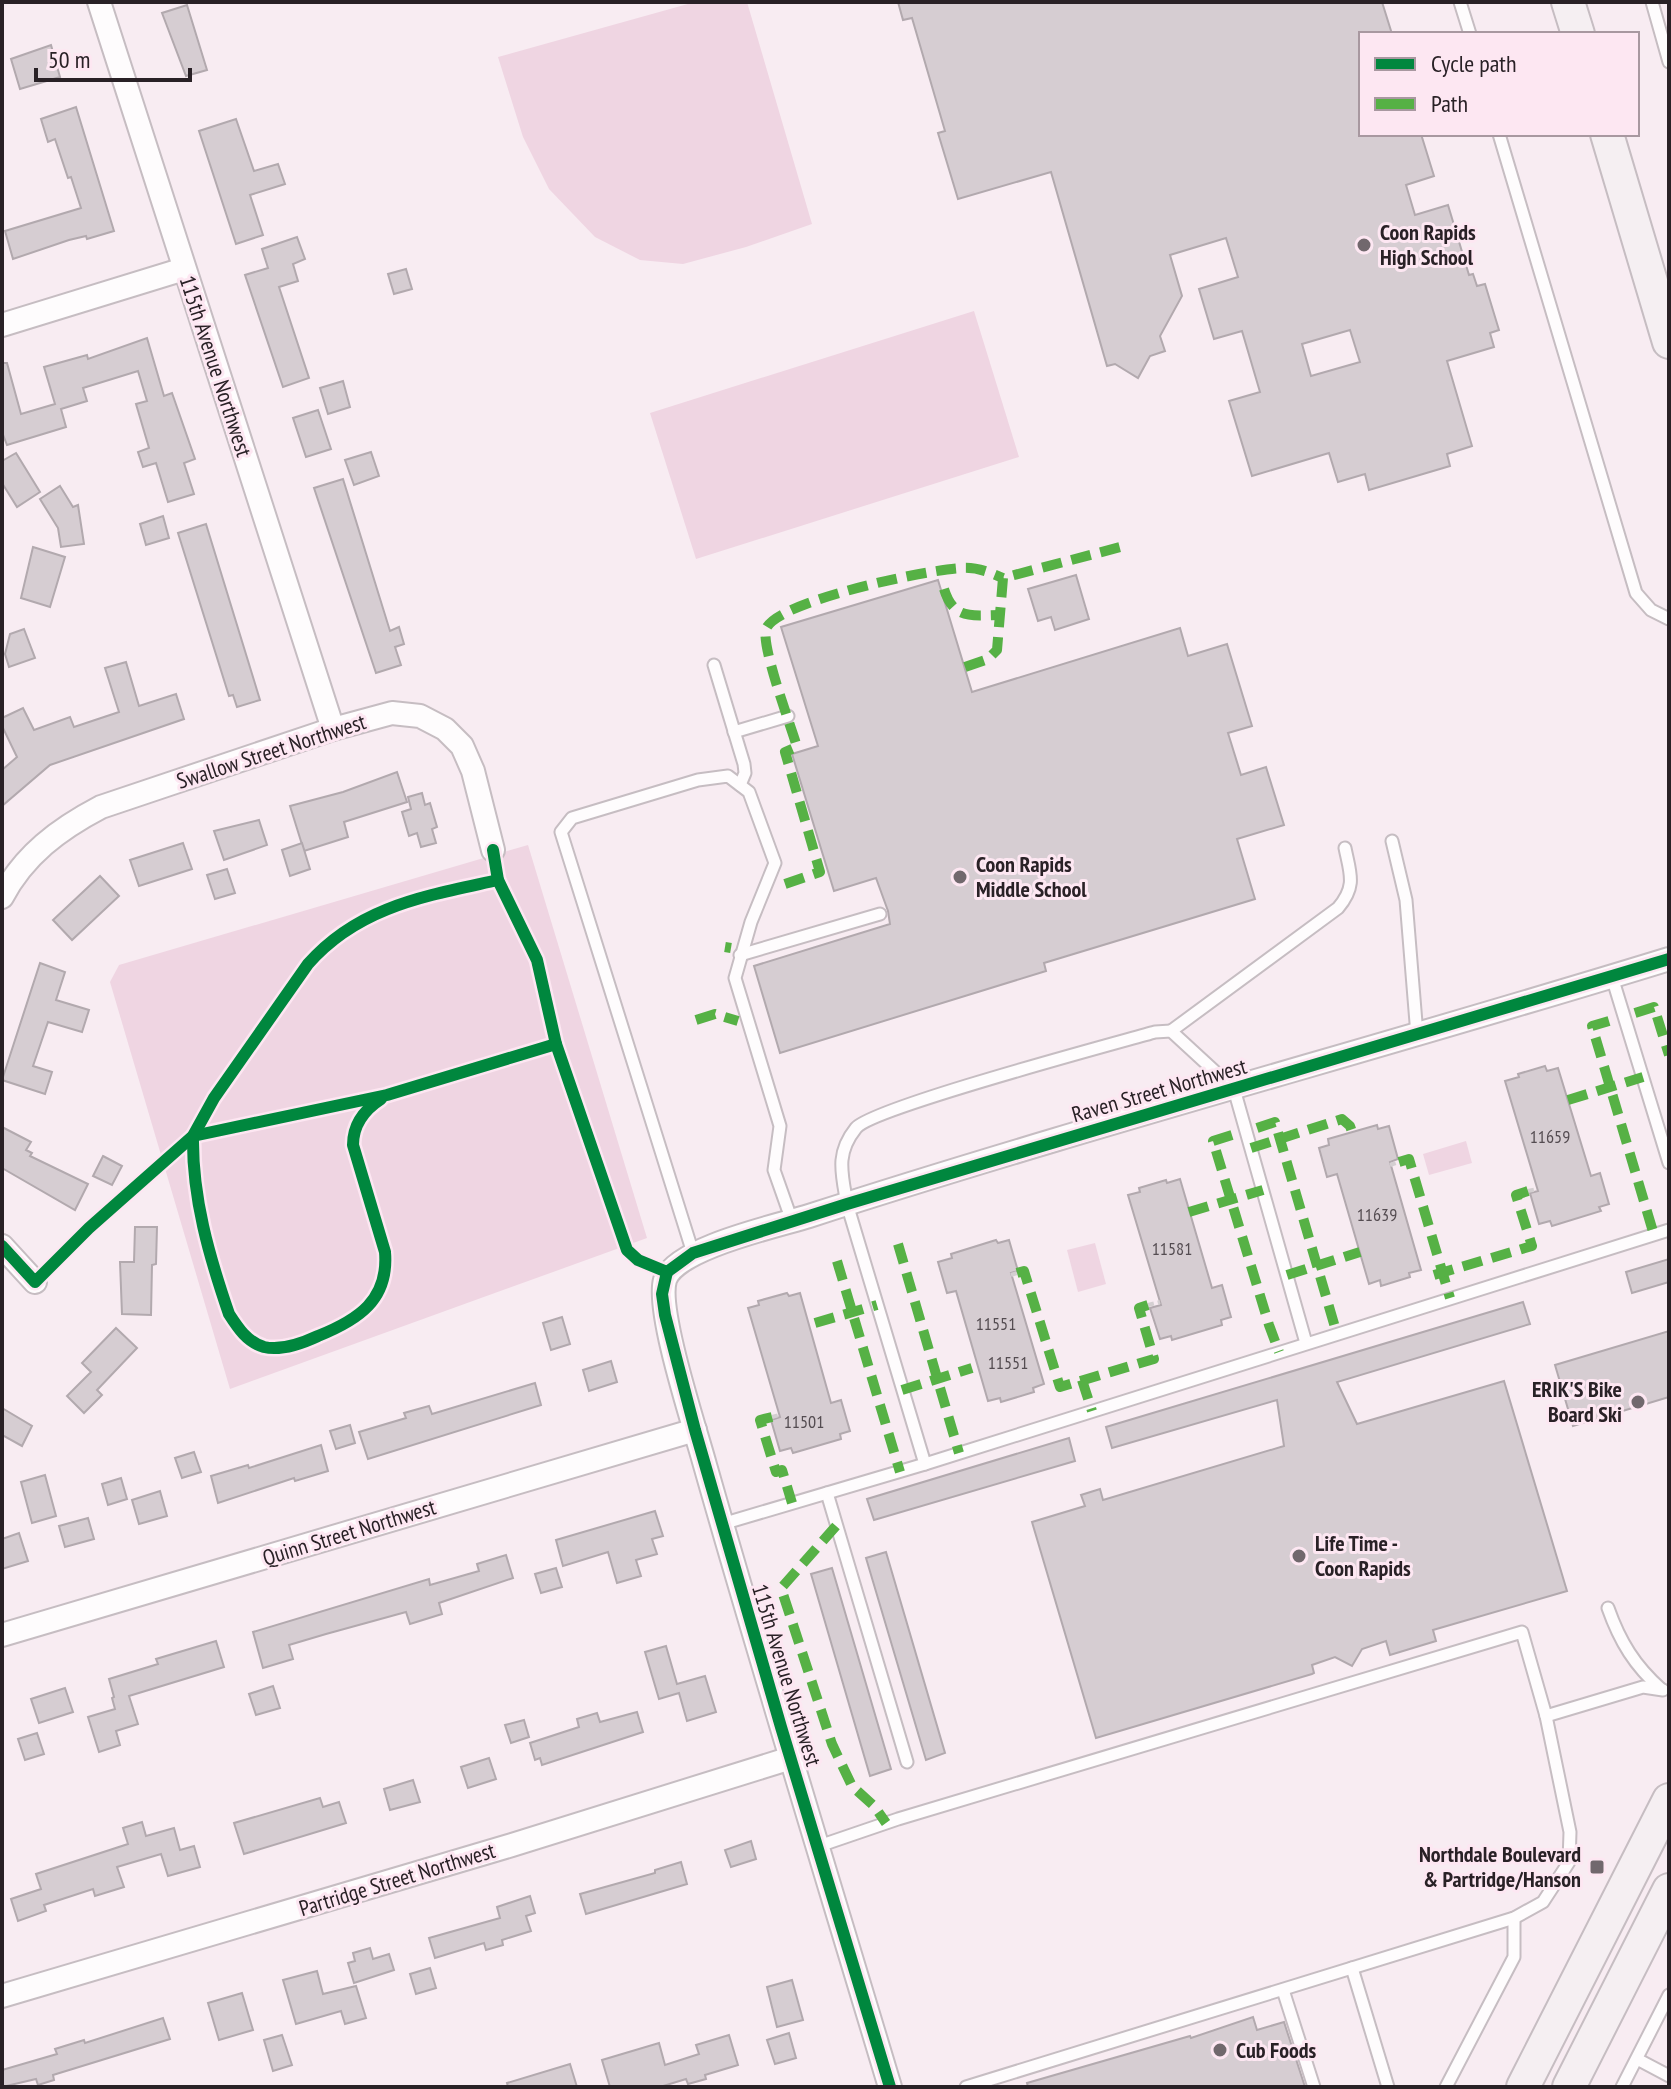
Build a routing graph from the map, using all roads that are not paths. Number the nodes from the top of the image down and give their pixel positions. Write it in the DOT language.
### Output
graph roads {
  1 [pos="99,2"];
  2 [pos="1460,2"];
  3 [pos="1652,2"];
  4 [pos="1469,32"];
  5 [pos="1669,62"];
  6 [pos="1500,136"];
  7 [pos="1608,136"];
  8 [pos="184,269"];
  9 [pos="2,325"];
  10 [pos="1669,342"];
  11 [pos="1669,619"];
  12 [pos="714,665"];
  13 [pos="788,716"];
  14 [pos="333,729"];
  15 [pos="734,732"];
  16 [pos="740,785"];
  17 [pos="1392,841"];
  18 [pos="1345,848"];
  19 [pos="493,850"];
  20 [pos="2,897"];
  21 [pos="880,914"];
  22 [pos="740,955"];
  23 [pos="1669,959"];
  24 [pos="1612,977"];
  25 [pos="1171,1031"];
  26 [pos="1417,1035"];
  27 [pos="1234,1089"];
  28 [pos="1669,1163"];
  29 [pos="847,1204"];
  30 [pos="792,1221"];
  31 [pos="1669,1230"];
  32 [pos="2,1246"];
  33 [pos="693,1253"];
  34 [pos="667,1272"];
  35 [pos="35,1282"];
  36 [pos="1306,1343"];
  37 [pos="695,1430"];
  38 [pos="925,1464"];
  39 [pos="827,1493"];
  40 [pos="722,1524"];
  41 [pos="1608,1608"];
  42 [pos="2,1635"];
  43 [pos="1666,1692"];
  44 [pos="1546,1716"];
  45 [pos="791,1758"];
  46 [pos="907,1762"];
  47 [pos="1669,1800"];
  48 [pos="819,1846"];
  49 [pos="1669,1890"];
  50 [pos="1514,1918"];
  51 [pos="1352,1968"];
  52 [pos="1283,1990"];
  53 [pos="1669,1995"];
  54 [pos="2,1996"];
  55 [pos="1637,2059"];
  56 [pos="1669,2076"];
  57 [pos="1575,2085"];
  58 [pos="972,2086"];
  59 [pos="889,2087"];
  60 [pos="1314,2087"];
  61 [pos="1388,2087"];
  62 [pos="1446,2087"];
  63 [pos="1523,2087"];
  64 [pos="1622,2087"];
  1 -- 8 [label="street, 115th Avenue Northwest"];
  2 -- 4 [label="lane"];
  3 -- 5 [label="lane"];
  6 -- 11 [label="lane"];
  7 -- 10 [label="street"];
  8 -- 9 [label="street"];
  8 -- 14 [label="street, 115th Avenue Northwest"];
  12 -- 15 [label="lane"];
  13 -- 15 [label="lane"];
  14 -- 19 [label="street, Swallow Street Northwest"];
  14 -- 20 [label="street, Swallow Street Northwest"];
  15 -- 16 [label="lane"];
  16 -- 22 [label="lane"];
  16 -- 33 [label="lane"];
  17 -- 26 [label="lane"];
  18 -- 25 [label="lane"];
  21 -- 22 [label="lane"];
  22 -- 30 [label="lane"];
  23 -- 24 [label="street, Raven Street Northwest"];
  24 -- 26 [label="street, Raven Street Northwest"];
  24 -- 28 [label="lane"];
  25 -- 27 [label="lane"];
  25 -- 29 [label="lane"];
  26 -- 27 [label="street, Raven Street Northwest"];
  27 -- 29 [label="street, Raven Street Northwest"];
  27 -- 36 [label="lane"];
  29 -- 30 [label="street, Raven Street Northwest"];
  29 -- 38 [label="lane"];
  30 -- 33 [label="street, Raven Street Northwest"];
  31 -- 36 [label="lane"];
  32 -- 35 [label="street"];
  33 -- 34 [label="street, Raven Street Northwest"];
  34 -- 37 [label="street, 115th Avenue Northwest"];
  36 -- 38 [label="lane"];
  37 -- 40 [label="street, 115th Avenue Northwest"];
  37 -- 42 [label="street, Quinn Street Northwest"];
  38 -- 39 [label="lane"];
  39 -- 40 [label="lane"];
  39 -- 46 [label="lane"];
  40 -- 45 [label="street, 115th Avenue Northwest"];
  41 -- 43 [label="lane"];
  43 -- 44 [label="lane"];
  44 -- 48 [label="lane"];
  44 -- 50 [label="lane"];
  45 -- 48 [label="street, 115th Avenue Northwest"];
  45 -- 54 [label="street, Partridge Street Northwest"];
  47 -- 63 [label="street"];
  48 -- 59 [label="street, 115th Avenue Northwest"];
  49 -- 57 [label="street"];
  50 -- 51 [label="lane"];
  50 -- 62 [label="lane"];
  51 -- 52 [label="lane"];
  51 -- 61 [label="lane"];
  52 -- 58 [label="lane"];
  52 -- 60 [label="lane"];
  53 -- 55 [label="lane"];
  55 -- 56 [label="lane"];
  55 -- 64 [label="lane"];
}
